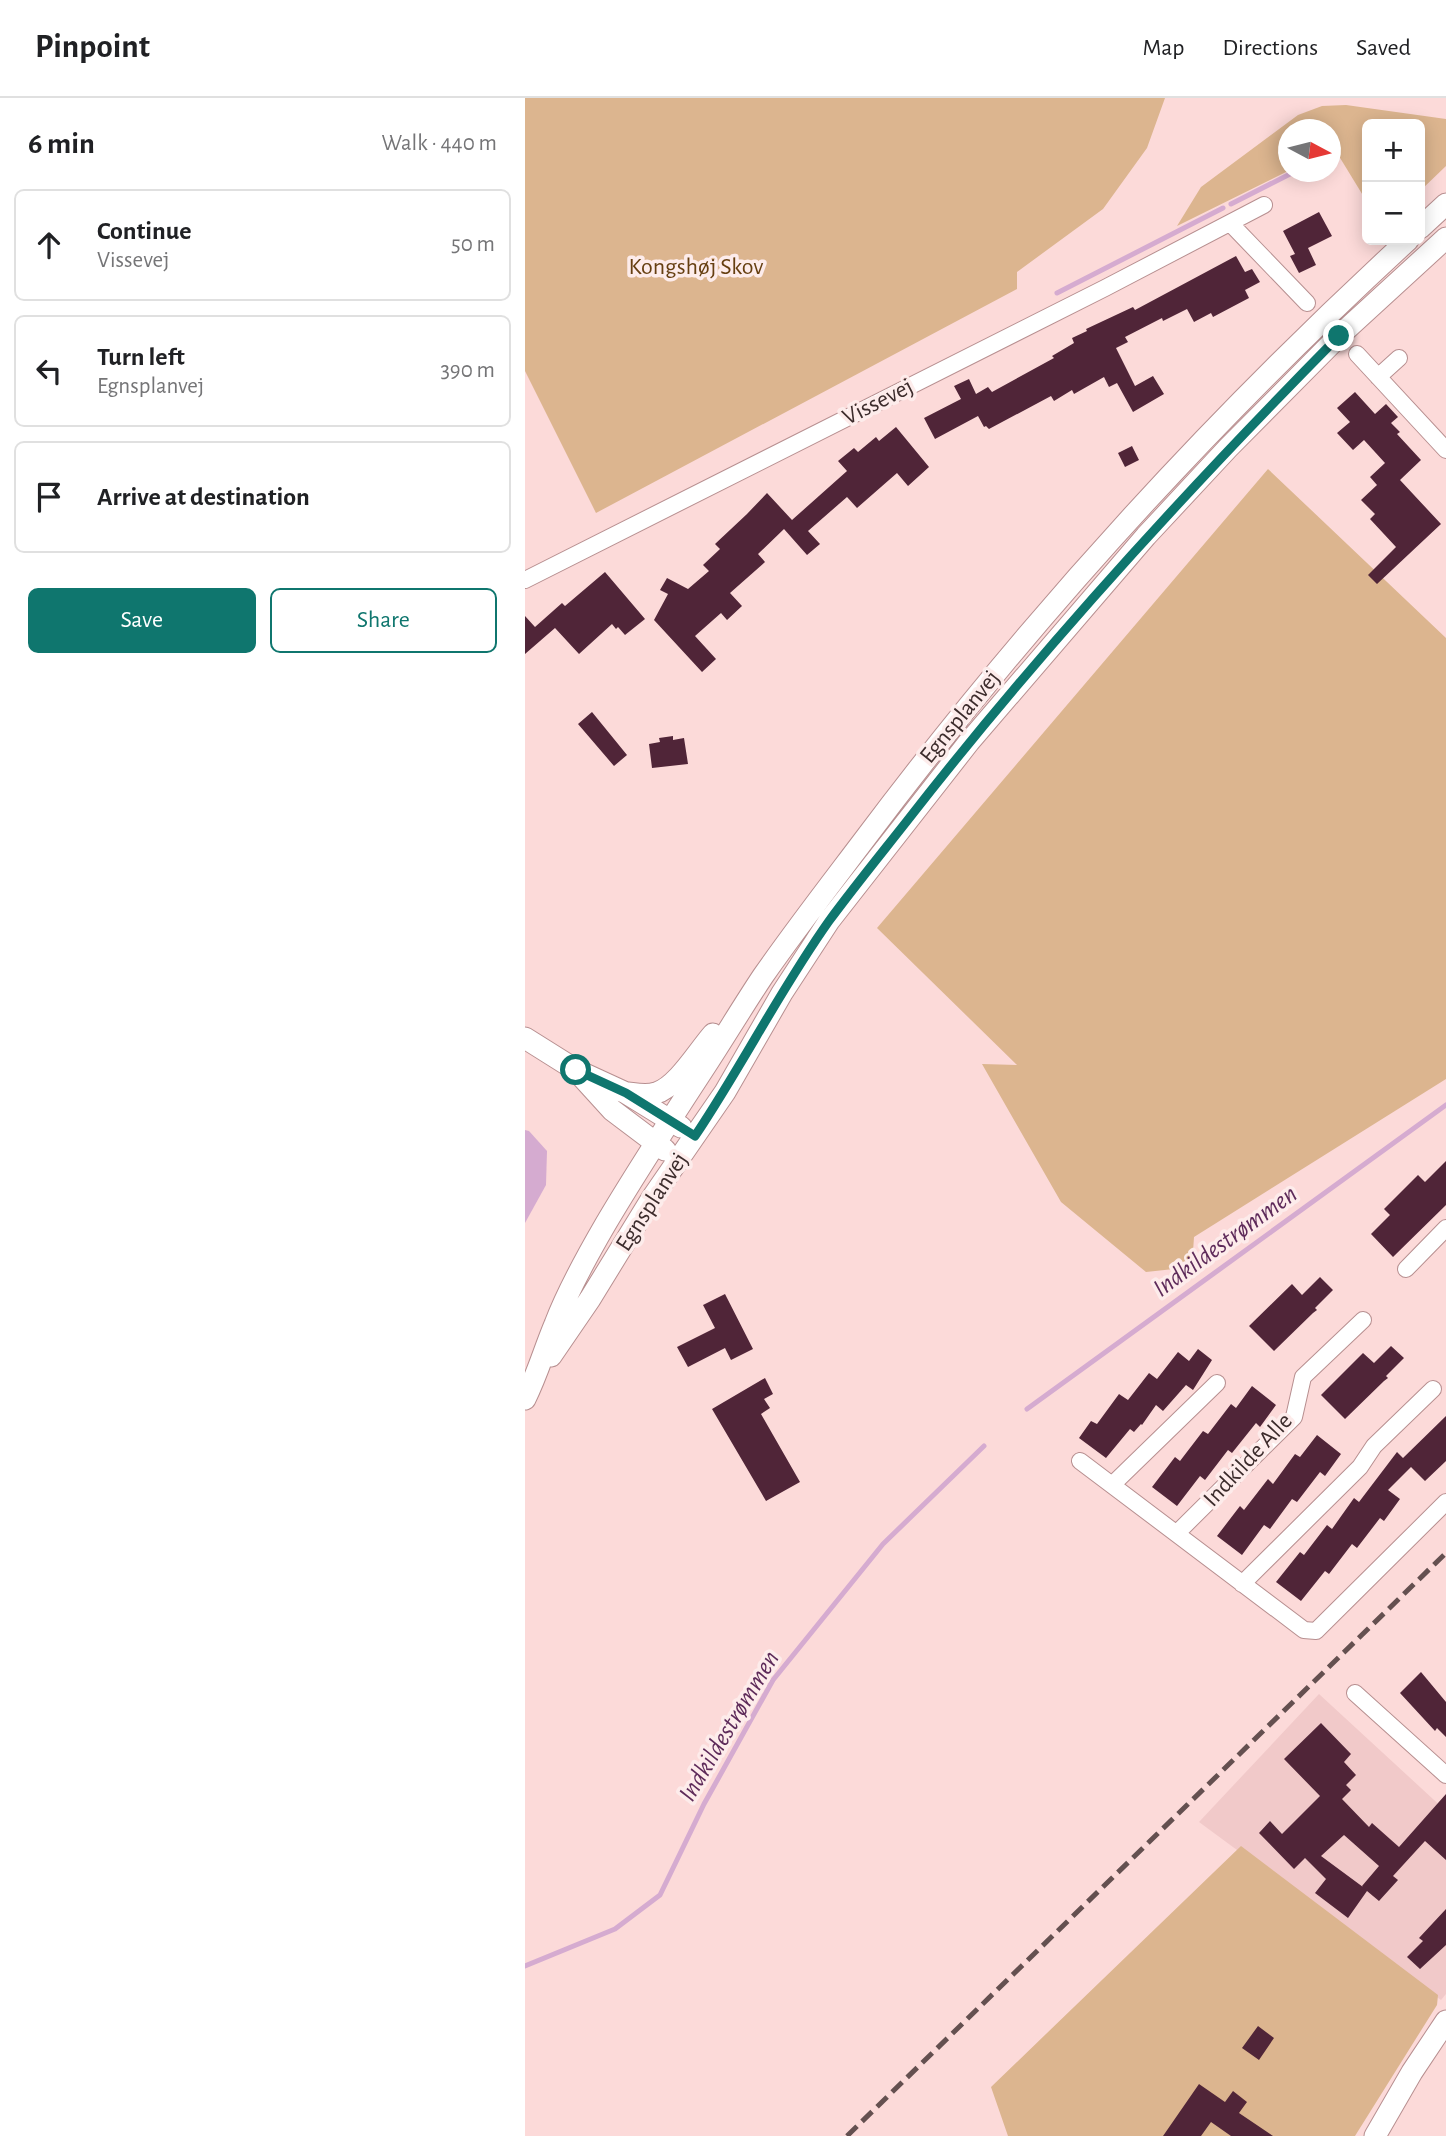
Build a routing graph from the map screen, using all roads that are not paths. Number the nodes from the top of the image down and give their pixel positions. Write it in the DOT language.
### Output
graph roads {
  1 [pos="1446,204"];
  2 [pos="1264,205"];
  3 [pos="1230,223"];
  4 [pos="1425,223"];
  5 [pos="1446,238"];
  6 [pos="1403,245"];
  7 [pos="1307,303"];
  8 [pos="1357,355"];
  9 [pos="1399,358"];
  10 [pos="1378,377"];
  11 [pos="1446,450"];
  12 [pos="525,580"];
  13 [pos="762,977"];
  14 [pos="525,1038"];
  15 [pos="576,1070"];
  16 [pos="626,1093"];
  17 [pos="670,1120"];
  18 [pos="695,1136"];
  19 [pos="666,1152"];
  20 [pos="1446,1228"];
  21 [pos="1406,1269"];
  22 [pos="1363,1320"];
  23 [pos="539,1372"];
  24 [pos="1217,1383"];
  25 [pos="1433,1389"];
  26 [pos="525,1399"];
  27 [pos="1080,1461"];
  28 [pos="1112,1485"];
  29 [pos="1446,1502"];
  30 [pos="1177,1533"];
  31 [pos="1242,1584"];
  32 [pos="1355,1693"];
  33 [pos="1446,1775"];
  34 [pos="1446,2021"];
  35 [pos="1374,2136"];
  1 -- 4 [label="main road"];
  2 -- 3 [label="street, Vissevej"];
  3 -- 7 [label="street"];
  3 -- 12 [label="street, Vissevej"];
  5 -- 18 [label="main road, Egnsplanvej"];
  6 -- 13 [label="main road, Egnsplanvej"];
  8 -- 10 [label="street"];
  9 -- 10 [label="street"];
  10 -- 11 [label="street"];
  13 -- 16 [label="main road"];
  13 -- 17 [label="main road, Egnsplanvej"];
  14 -- 15 [label="main road"];
  15 -- 16 [label="main road"];
  15 -- 19 [label="main road"];
  16 -- 17 [label="main road"];
  17 -- 18 [label="main road"];
  17 -- 19 [label="main road, Egnsplanvej"];
  18 -- 19 [label="main road, Egnsplanvej"];
  19 -- 23 [label="main road, Egnsplanvej"];
  19 -- 23 [label="main road, Egnsplanvej"];
  20 -- 21 [label="street"];
  22 -- 30 [label="street, Indkilde Alle"];
  23 -- 26 [label="main road, Egnsplanvej"];
  24 -- 28 [label="street"];
  25 -- 31 [label="street"];
  27 -- 28 [label="street"];
  28 -- 30 [label="street"];
  29 -- 31 [label="street"];
  30 -- 31 [label="street"];
  32 -- 33 [label="street"];
  34 -- 35 [label="main road"];
}
